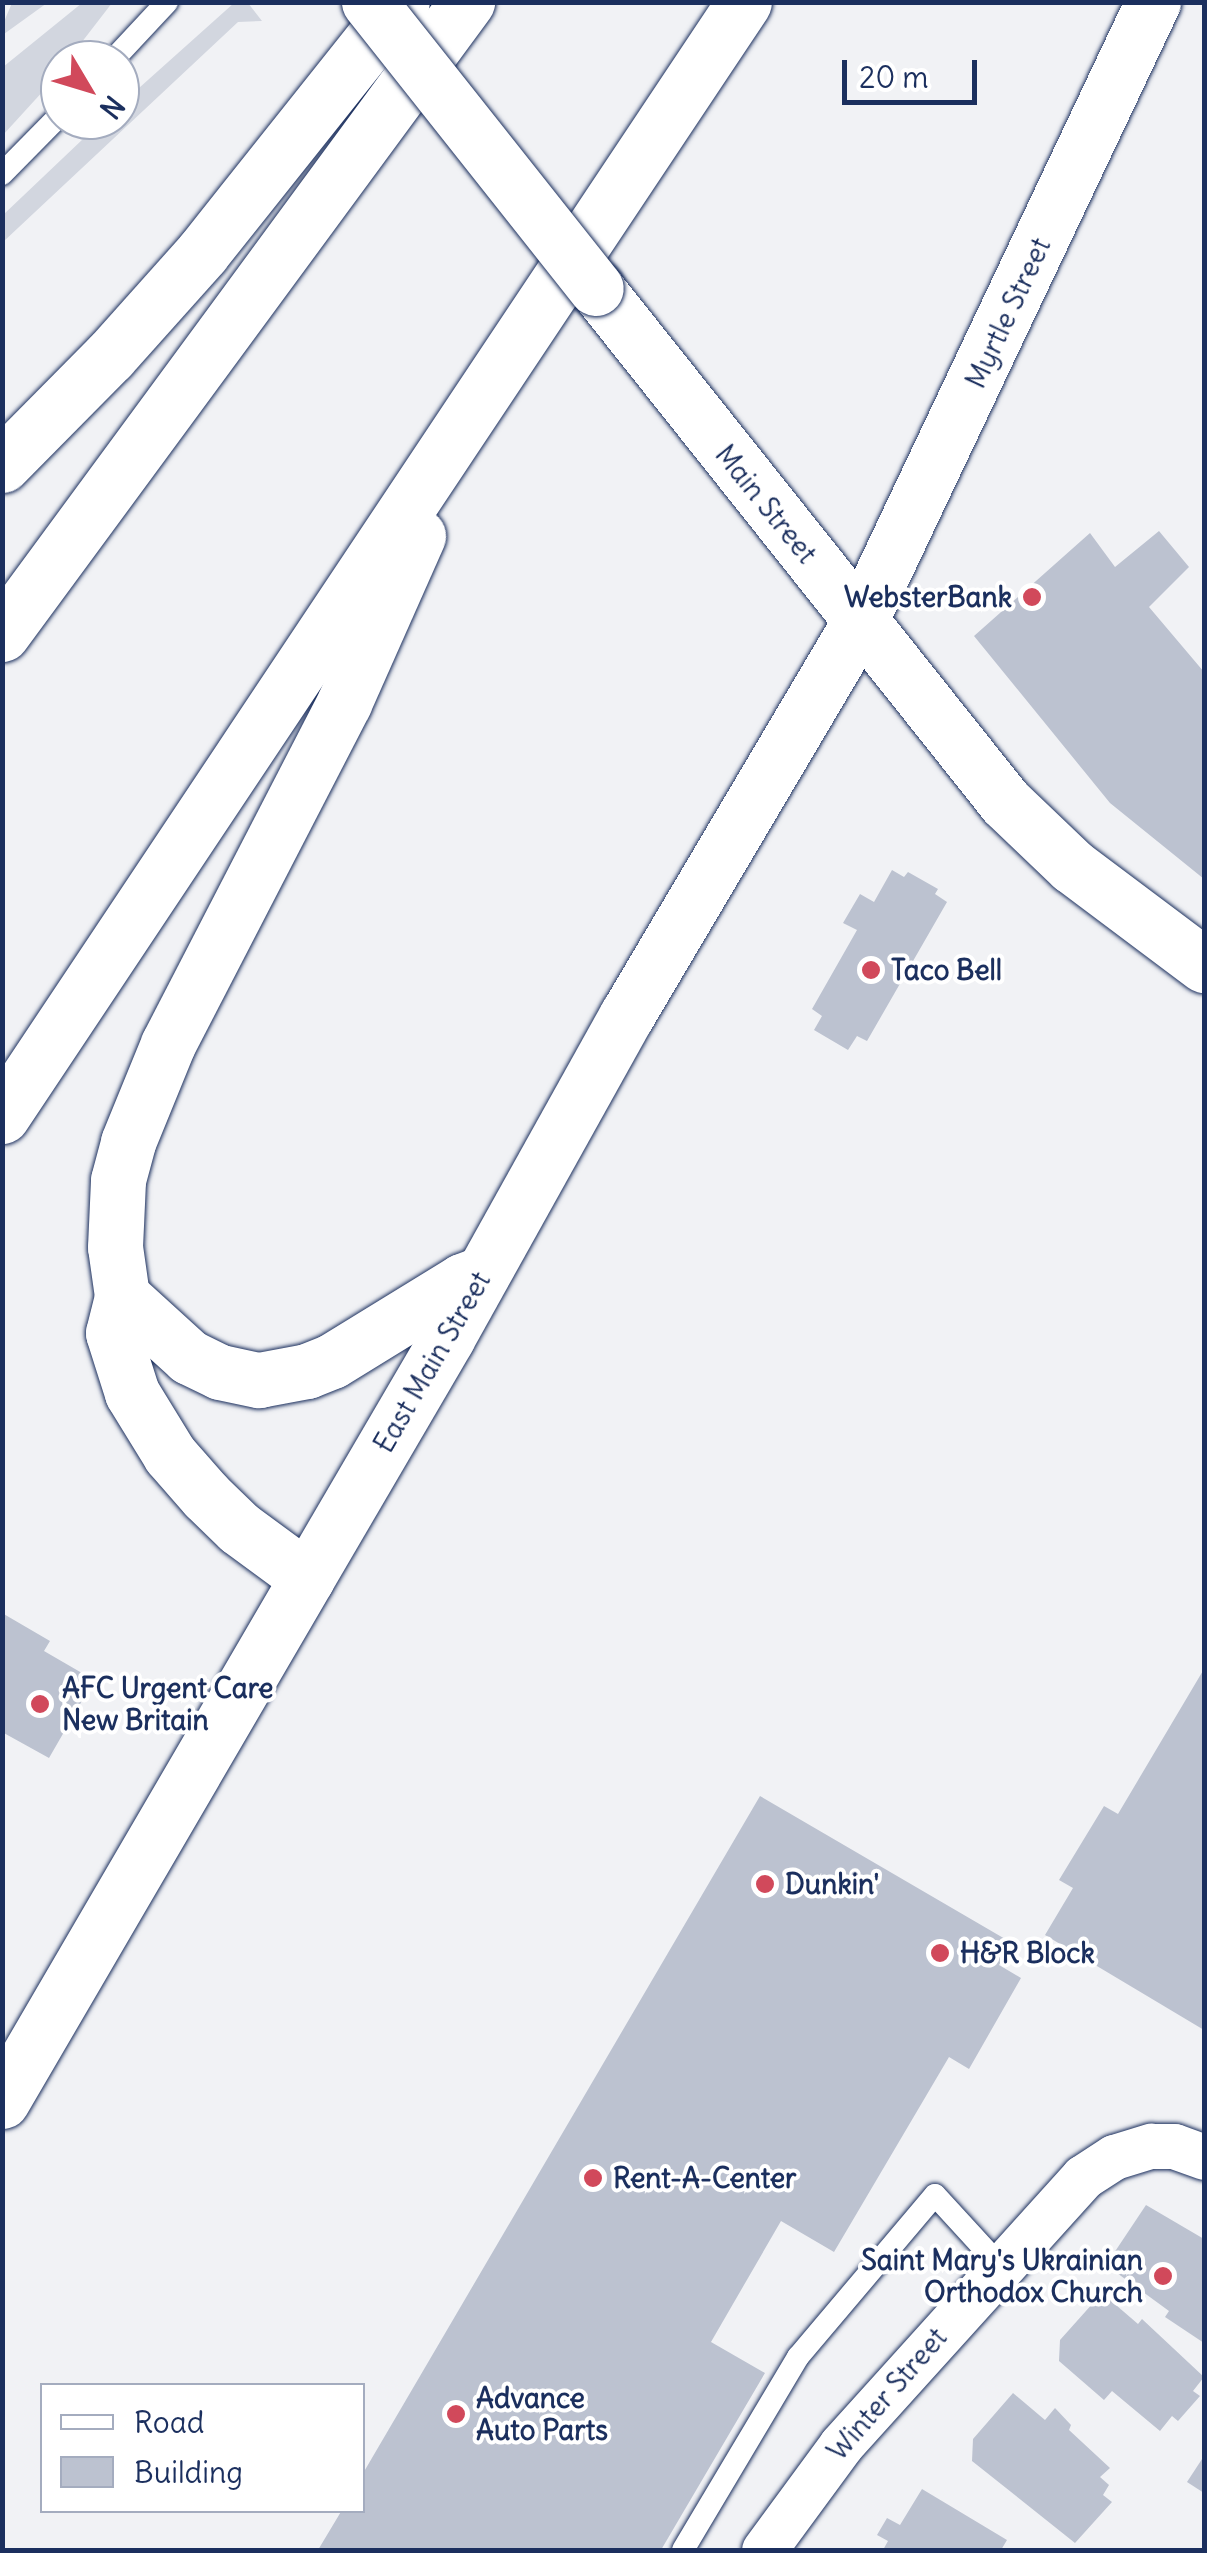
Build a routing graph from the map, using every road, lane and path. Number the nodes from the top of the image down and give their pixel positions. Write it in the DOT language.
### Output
graph roads {
  1 [pos="168,2"];
  2 [pos="369,2"];
  3 [pos="402,2"];
  4 [pos="467,2"];
  5 [pos="744,2"];
  6 [pos="1154,2"];
  7 [pos="131,40"];
  8 [pos="40,135"];
  9 [pos="2,174"];
  10 [pos="439,462"];
  11 [pos="2,466"];
  12 [pos="860,622"];
  13 [pos="2,634"];
  14 [pos="1204,964"];
  15 [pos="2,1116"];
  16 [pos="483,1273"];
  17 [pos="122,1296"];
  18 [pos="306,1578"];
  19 [pos="2,2101"];
  20 [pos="1183,2151"];
  21 [pos="1001,2267"];
  22 [pos="683,2550"];
  23 [pos="764,2550"];
  1 -- 7 [label="lane"];
  2 -- 12 [label="main road, Main Street, bridge"];
  3 -- 11 [label="main road"];
  4 -- 13 [label="main road"];
  5 -- 10 [label="main road"];
  6 -- 12 [label="main road, Myrtle Street"];
  8 -- 9 [label="lane"];
  10 -- 15 [label="main road"];
  10 -- 17 [label="main road"];
  12 -- 14 [label="main road, Main Street"];
  12 -- 16 [label="main road, East Main Street"];
  16 -- 17 [label="main road"];
  16 -- 18 [label="main road, East Main Street"];
  17 -- 18 [label="main road"];
  18 -- 19 [label="main road, East Main Street"];
  20 -- 21 [label="street, Winter Street"];
  21 -- 22 [label="lane"];
  21 -- 23 [label="street, Winter Street"];
}
